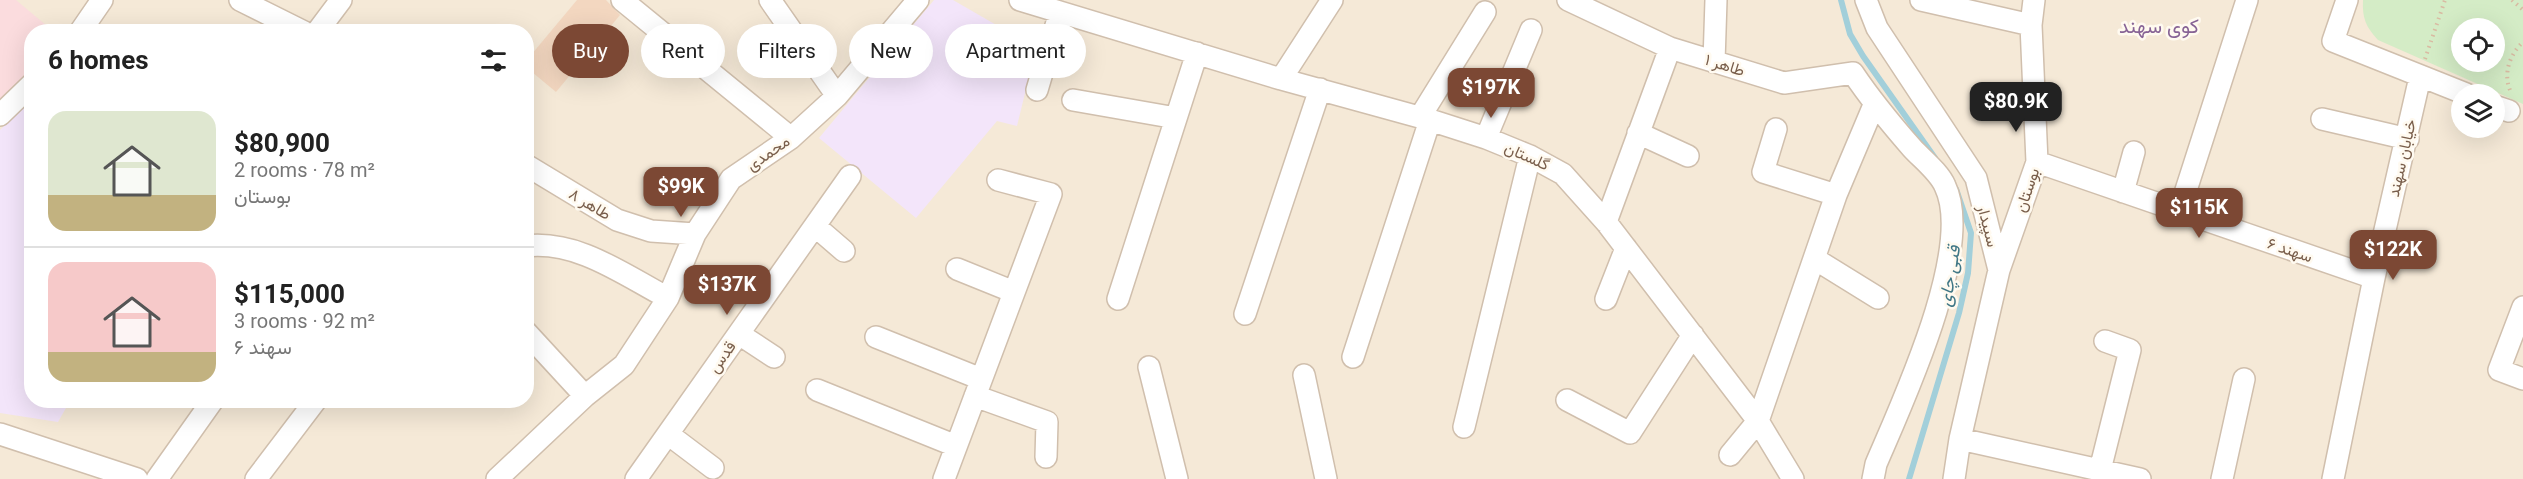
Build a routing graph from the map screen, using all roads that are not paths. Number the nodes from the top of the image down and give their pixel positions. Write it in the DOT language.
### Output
graph roads {
  1 [pos="102,0"];
  2 [pos="240,0"];
  3 [pos="341,0"];
  4 [pos="622,0"];
  5 [pos="770,0"];
  6 [pos="918,0"];
  7 [pos="1332,0"];
  8 [pos="1568,0"];
  9 [pos="1716,0"];
  10 [pos="1866,0"];
  11 [pos="1921,0"];
  12 [pos="2034,0"];
  13 [pos="2247,0"];
  14 [pos="2347,0"];
  15 [pos="1024,1"];
  16 [pos="1060,12"];
  17 [pos="1485,12"];
  18 [pos="86,24"];
  19 [pos="288,24"];
  20 [pos="323,24"];
  21 [pos="2031,26"];
  22 [pos="1531,30"];
  23 [pos="1670,48"];
  24 [pos="1197,53"];
  25 [pos="1714,62"];
  26 [pos="2420,77"];
  27 [pos="1281,79"];
  28 [pos="2451,88"];
  29 [pos="1320,89"];
  30 [pos="1036,90"];
  31 [pos="24,92"];
  32 [pos="837,96"];
  33 [pos="1073,100"];
  34 [pos="1874,105"];
  35 [pos="0,115"];
  36 [pos="1176,118"];
  37 [pos="1425,119"];
  38 [pos="2322,119"];
  39 [pos="1776,129"];
  40 [pos="1638,133"];
  41 [pos="791,138"];
  42 [pos="1486,138"];
  43 [pos="2408,139"];
  44 [pos="2134,152"];
  45 [pos="1530,156"];
  46 [pos="1688,156"];
  47 [pos="2037,162"];
  48 [pos="534,170"];
  49 [pos="850,176"];
  50 [pos="998,180"];
  51 [pos="2123,192"];
  52 [pos="1836,195"];
  53 [pos="2179,212"];
  54 [pos="1606,222"];
  55 [pos="815,226"];
  56 [pos="695,234"];
  57 [pos="534,245"];
  58 [pos="1626,248"];
  59 [pos="844,251"];
  60 [pos="1815,259"];
  61 [pos="957,269"];
  62 [pos="1999,270"];
  63 [pos="2374,278"];
  64 [pos="1014,292"];
  65 [pos="668,297"];
  66 [pos="1878,298"];
  67 [pos="1118,299"];
  68 [pos="1605,299"];
  69 [pos="2523,308"];
  70 [pos="1245,314"];
  71 [pos="739,334"];
  72 [pos="1693,335"];
  73 [pos="876,337"];
  74 [pos="534,341"];
  75 [pos="2105,341"];
  76 [pos="774,357"];
  77 [pos="1353,357"];
  78 [pos="1149,367"];
  79 [pos="1304,375"];
  80 [pos="2244,379"];
  81 [pos="2523,380"];
  82 [pos="978,387"];
  83 [pos="817,390"];
  84 [pos="585,396"];
  85 [pos="1567,400"];
  86 [pos="207,408"];
  87 [pos="310,408"];
  88 [pos="1758,421"];
  89 [pos="1464,427"];
  90 [pos="0,434"];
  91 [pos="668,434"];
  92 [pos="1960,439"];
  93 [pos="956,446"];
  94 [pos="1730,455"];
  95 [pos="1046,457"];
  96 [pos="713,468"];
  97 [pos="2111,474"];
  98 [pos="137,479"];
  99 [pos="157,479"];
  100 [pos="256,479"];
  101 [pos="497,479"];
  102 [pos="636,479"];
  103 [pos="944,479"];
  104 [pos="1177,479"];
  105 [pos="1326,479"];
  106 [pos="1793,479"];
  107 [pos="1873,479"];
  108 [pos="1954,479"];
  109 [pos="2140,479"];
  110 [pos="2223,479"];
  111 [pos="2333,479"];
  1 -- 18 [label="street"];
  2 -- 19 [label="street"];
  3 -- 20 [label="street"];
  4 -- 41 [label="street"];
  5 -- 32 [label="street"];
  6 -- 32 [label="street, محمدی"];
  7 -- 27 [label="street"];
  8 -- 23 [label="street, طاهر ۱"];
  9 -- 25 [label="street"];
  10 -- 62 [label="street, سپیدار"];
  11 -- 21 [label="street"];
  12 -- 21 [label="street, بوستان"];
  13 -- 53 [label="street"];
  14 -- 26 [label="street"];
  15 -- 16 [label="street, گلستان"];
  16 -- 24 [label="street, گلستان"];
  16 -- 30 [label="street"];
  17 -- 37 [label="street"];
  21 -- 47 [label="street, بوستان"];
  22 -- 42 [label="street"];
  23 -- 25 [label="street, طاهر ۱"];
  23 -- 40 [label="street"];
  24 -- 27 [label="street, گلستان"];
  24 -- 36 [label="street"];
  25 -- 34 [label="street, طاهر ۱"];
  26 -- 28 [label="street"];
  26 -- 43 [label="street, خیابان سهند"];
  27 -- 29 [label="street, گلستان"];
  29 -- 37 [label="street, گلستان"];
  29 -- 70 [label="street"];
  31 -- 35 [label="street"];
  32 -- 41 [label="street, محمدی"];
  33 -- 36 [label="street"];
  34 -- 52 [label="street"];
  34 -- 107 [label="street"];
  36 -- 67 [label="street"];
  37 -- 42 [label="street, گلستان"];
  37 -- 77 [label="street"];
  38 -- 43 [label="street"];
  39 -- 52 [label="street"];
  40 -- 46 [label="street"];
  40 -- 54 [label="street"];
  41 -- 56 [label="street, محمدی"];
  42 -- 45 [label="street, گلستان"];
  43 -- 63 [label="street, خیابان سهند"];
  44 -- 51 [label="street"];
  45 -- 54 [label="street, گلستان"];
  45 -- 89 [label="street"];
  47 -- 51 [label="street, سهند ۶"];
  47 -- 62 [label="street, بوستان"];
  48 -- 56 [label="street, طاهر ۸"];
  49 -- 55 [label="street, قدس"];
  50 -- 64 [label="street"];
  51 -- 53 [label="street, سهند ۶"];
  52 -- 60 [label="street"];
  53 -- 63 [label="street, سهند ۶"];
  54 -- 58 [label="street, گلستان"];
  55 -- 59 [label="street"];
  55 -- 71 [label="street, قدس"];
  56 -- 65 [label="street, محمدی"];
  57 -- 65 [label="street"];
  58 -- 68 [label="street"];
  58 -- 72 [label="street, گلستان"];
  60 -- 66 [label="street"];
  60 -- 88 [label="street"];
  61 -- 64 [label="street"];
  62 -- 92 [label="street, سپیدار"];
  63 -- 111 [label="street, خیابان سهند"];
  64 -- 82 [label="street"];
  65 -- 84 [label="street, محمدی"];
  69 -- 81 [label="street"];
  71 -- 76 [label="street"];
  71 -- 91 [label="street, قدس"];
  72 -- 85 [label="street"];
  72 -- 88 [label="street, گلستان"];
  73 -- 82 [label="street"];
  74 -- 84 [label="street"];
  75 -- 97 [label="street"];
  78 -- 104 [label="street"];
  79 -- 105 [label="street"];
  80 -- 110 [label="street"];
  82 -- 93 [label="street"];
  82 -- 95 [label="street"];
  83 -- 93 [label="street"];
  84 -- 101 [label="street, محمدی"];
  86 -- 99 [label="street"];
  87 -- 100 [label="street"];
  88 -- 94 [label="street"];
  88 -- 106 [label="street, گلستان"];
  90 -- 98 [label="street"];
  91 -- 96 [label="street"];
  91 -- 102 [label="street, قدس"];
  92 -- 97 [label="street"];
  92 -- 108 [label="street, سپیدار"];
  93 -- 103 [label="street"];
  97 -- 109 [label="street"];
}
